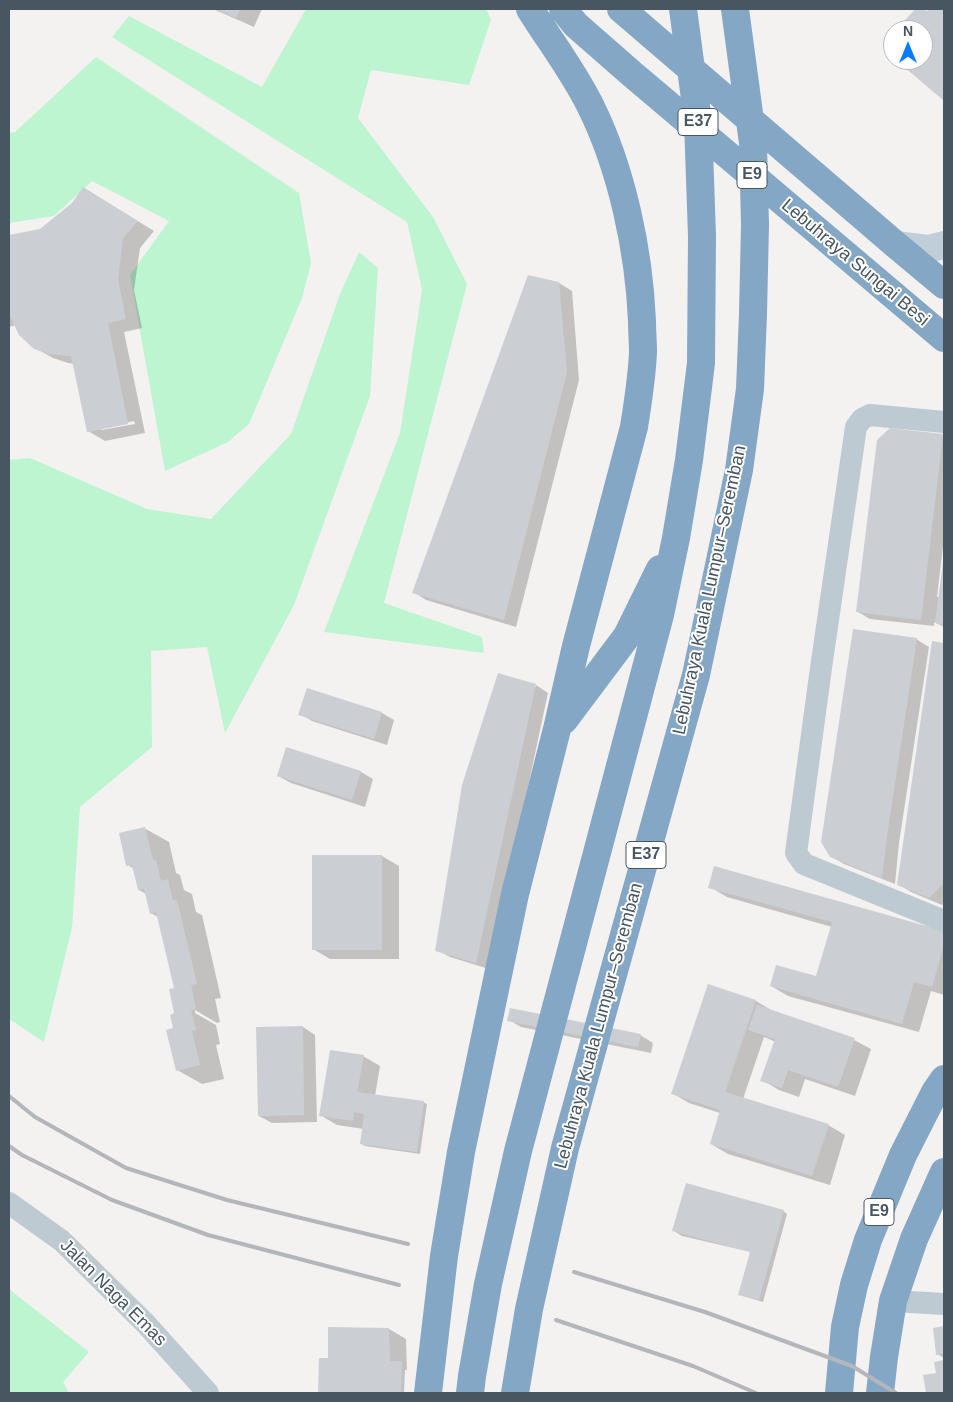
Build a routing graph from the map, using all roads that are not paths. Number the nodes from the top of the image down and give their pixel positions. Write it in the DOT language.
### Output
graph roads {
  1 [pos="530,9"];
  2 [pos="563,9"];
  3 [pos="621,9"];
  4 [pos="683,9"];
  5 [pos="737,18"];
  6 [pos="896,245"];
  7 [pos="944,245"];
  8 [pos="944,285"];
  9 [pos="944,338"];
  10 [pos="944,422"];
  11 [pos="676,538"];
  12 [pos="557,729"];
  13 [pos="943,918"];
  14 [pos="944,1079"];
  15 [pos="944,1172"];
  16 [pos="9,1203"];
  17 [pos="893,1301"];
  18 [pos="944,1304"];
  19 [pos="208,1393"];
  20 [pos="428,1393"];
  21 [pos="470,1393"];
  22 [pos="515,1393"];
  23 [pos="839,1393"];
  24 [pos="880,1393"];
  1 -- 12 [label="highway"];
  2 -- 9 [label="highway, Lebuhraya Sungai Besi / E9"];
  3 -- 6 [label="highway, E9"];
  4 -- 11 [label="highway, E37"];
  5 -- 22 [label="highway, Lebuhraya Kuala Lumpur–Seremban / E37"];
  6 -- 7 [label="street"];
  6 -- 8 [label="highway, E9"];
  10 -- 13 [label="street"];
  11 -- 12 [label="highway"];
  11 -- 21 [label="highway, E37"];
  12 -- 20 [label="highway"];
  14 -- 23 [label="highway, E9"];
  15 -- 17 [label="highway, E9"];
  16 -- 19 [label="street, Jalan Naga Emas"];
  17 -- 18 [label="street"];
  17 -- 24 [label="highway, E9"];
}
